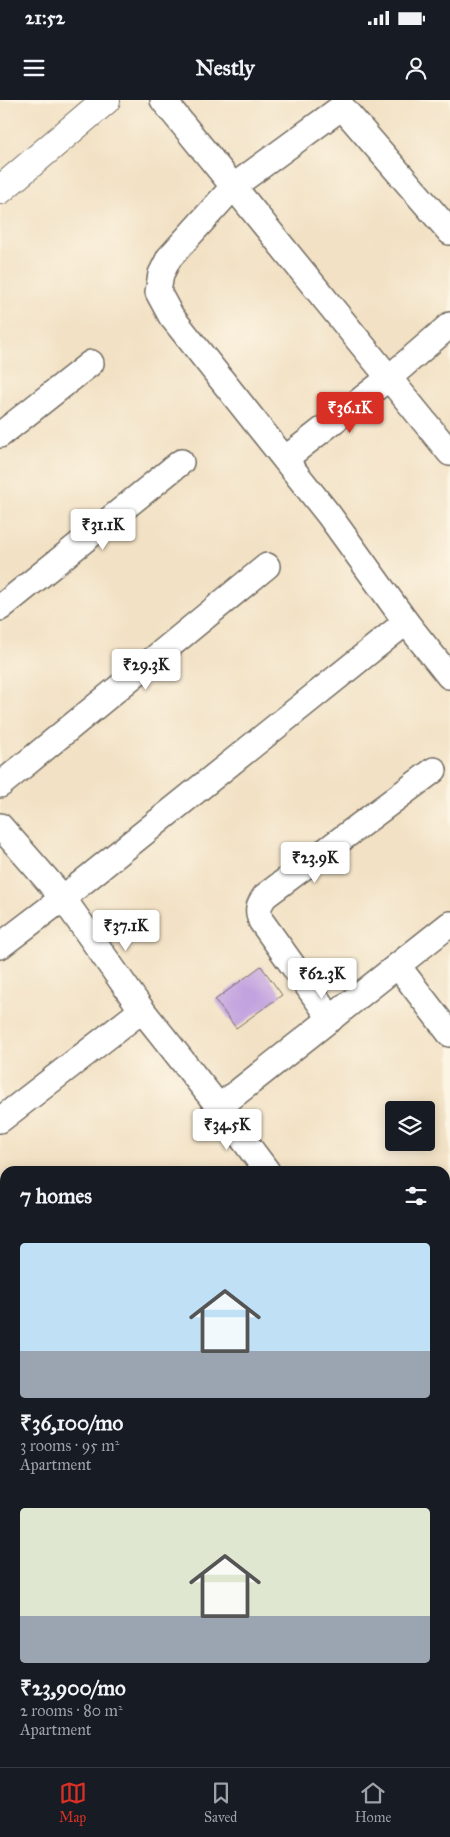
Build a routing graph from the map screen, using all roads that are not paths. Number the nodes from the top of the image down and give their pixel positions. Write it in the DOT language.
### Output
graph roads {
  1 [pos="106,100"];
  2 [pos="163,100"];
  3 [pos="234,186"];
  4 [pos="0,190"];
  5 [pos="450,232"];
  6 [pos="450,325"];
  7 [pos="91,363"];
  8 [pos="390,378"];
  9 [pos="0,435"];
  10 [pos="450,453"];
  11 [pos="285,459"];
  12 [pos="181,462"];
  13 [pos="266,566"];
  14 [pos="0,608"];
  15 [pos="406,622"];
  16 [pos="449,676"];
  17 [pos="445,761"];
  18 [pos="0,785"];
  19 [pos="0,826"];
  20 [pos="63,898"];
  21 [pos="450,924"];
  22 [pos="0,946"];
  23 [pos="398,966"];
  24 [pos="142,1010"];
  25 [pos="331,1019"];
  26 [pos="450,1034"];
  27 [pos="219,1107"];
  28 [pos="0,1120"];
  29 [pos="263,1166"];
  1 -- 4 [label="main road"];
  2 -- 3 [label="street"];
  3 -- 5 [label="street"];
  3 -- 8 [label="street"];
  3 -- 11 [label="street"];
  6 -- 8 [label="street"];
  7 -- 9 [label="street"];
  8 -- 10 [label="street"];
  8 -- 11 [label="street"];
  11 -- 15 [label="street"];
  12 -- 14 [label="street"];
  13 -- 18 [label="street"];
  15 -- 16 [label="street"];
  15 -- 20 [label="street"];
  17 -- 25 [label="street"];
  19 -- 20 [label="street"];
  20 -- 22 [label="street"];
  20 -- 24 [label="street"];
  21 -- 23 [label="street"];
  23 -- 25 [label="street"];
  23 -- 26 [label="street"];
  24 -- 27 [label="street"];
  24 -- 28 [label="street"];
  25 -- 27 [label="street"];
  27 -- 29 [label="street"];
}
